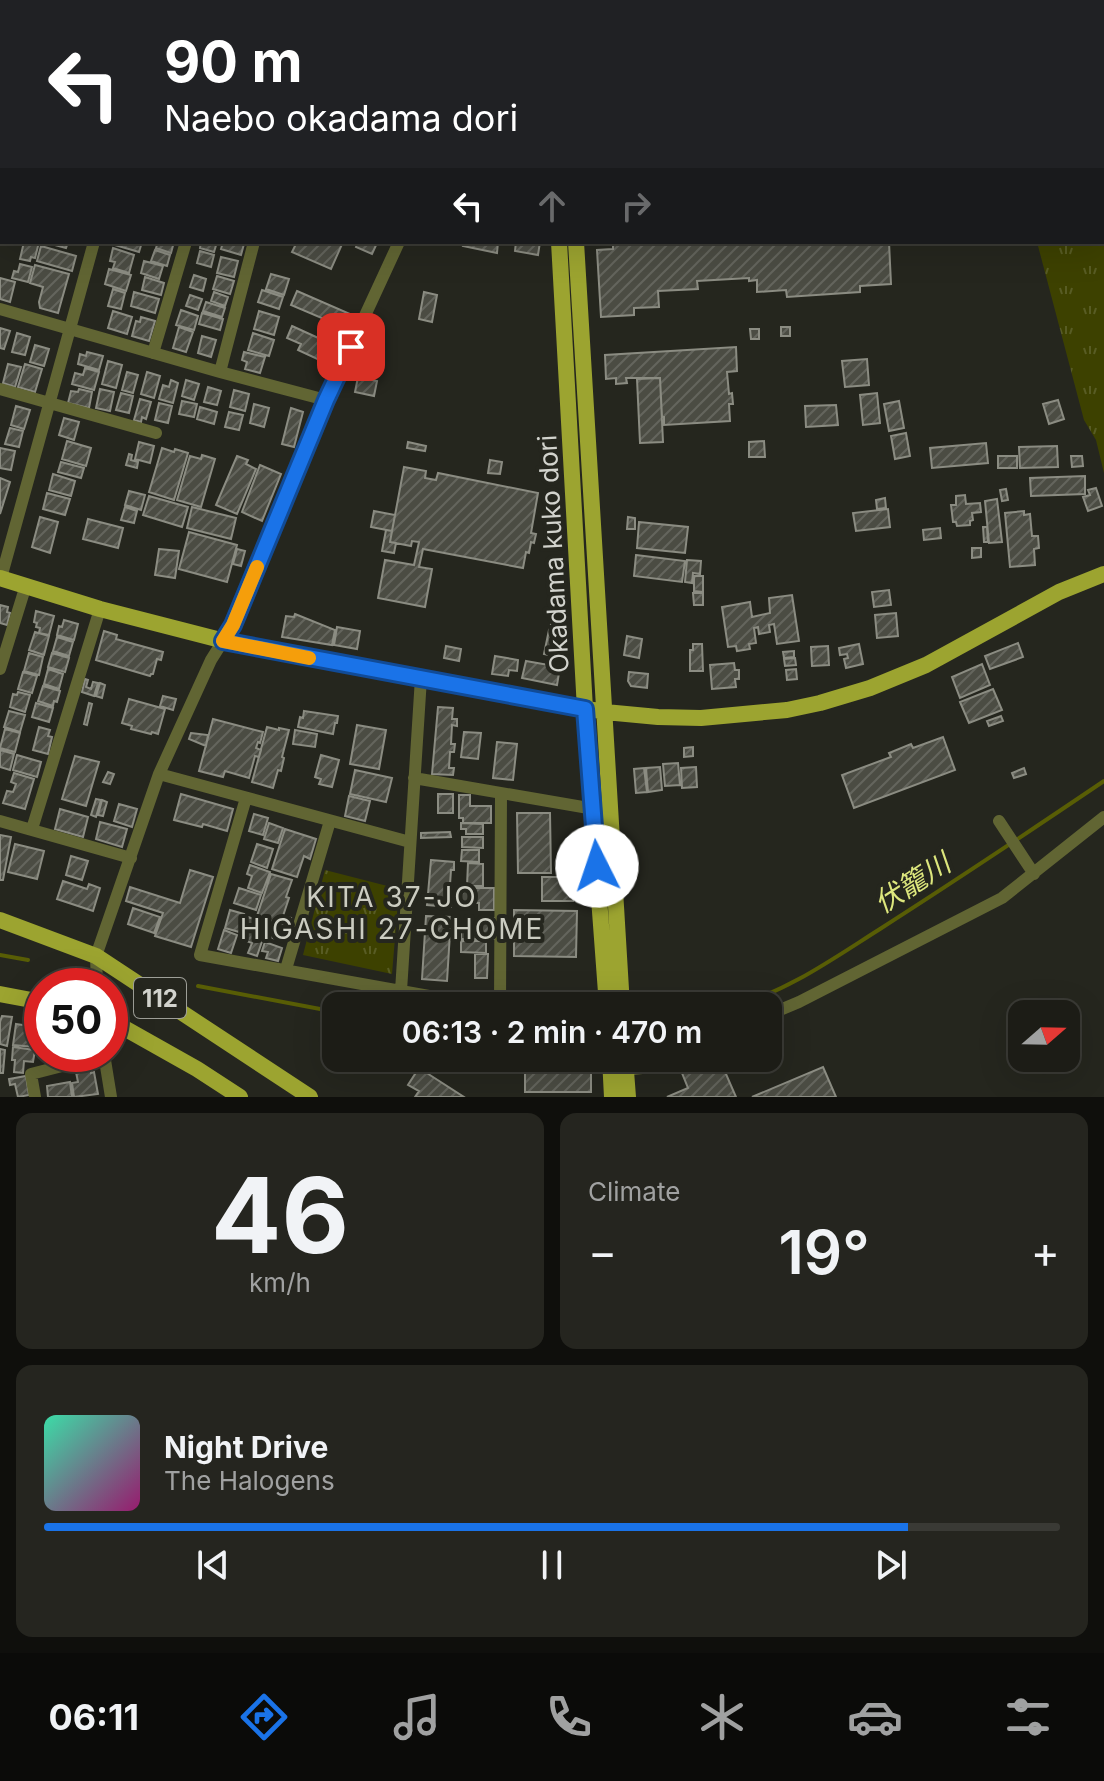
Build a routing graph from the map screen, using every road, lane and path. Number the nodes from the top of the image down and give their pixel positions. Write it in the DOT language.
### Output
graph roads {
  1 [pos="93,244"];
  2 [pos="185,244"];
  3 [pos="253,244"];
  4 [pos="398,244"];
  5 [pos="559,244"];
  6 [pos="576,244"];
  7 [pos="0,309"];
  8 [pos="69,329"];
  9 [pos="153,353"];
  10 [pos="220,372"];
  11 [pos="0,389"];
  12 [pos="326,400"];
  13 [pos="49,403"];
  14 [pos="156,433"];
  15 [pos="1104,574"];
  16 [pos="0,578"];
  17 [pos="26,585"];
  18 [pos="100,609"];
  19 [pos="223,641"];
  20 [pos="0,669"];
  21 [pos="421,678"];
  22 [pos="585,709"];
  23 [pos="605,712"];
  24 [pos="159,774"];
  25 [pos="414,778"];
  26 [pos="501,794"];
  27 [pos="246,798"];
  28 [pos="593,809"];
  29 [pos="611,811"];
  30 [pos="1104,817"];
  31 [pos="0,821"];
  32 [pos="330,821"];
  33 [pos="999,821"];
  34 [pos="32,829"];
  35 [pos="410,842"];
  36 [pos="131,858"];
  37 [pos="1034,874"];
  38 [pos="0,920"];
  39 [pos="96,956"];
  40 [pos="96,968"];
  41 [pos="286,969"];
  42 [pos="401,991"];
  43 [pos="407,992"];
  44 [pos="500,992"];
  45 [pos="606,992"];
  46 [pos="621,992"];
  47 [pos="0,994"];
  48 [pos="24,999"];
  49 [pos="782,1009"];
  50 [pos="128,1030"];
  51 [pos="39,1072"];
  52 [pos="107,1072"];
  53 [pos="616,1072"];
  54 [pos="620,1072"];
  55 [pos="35,1097"];
  56 [pos="111,1097"];
  57 [pos="240,1097"];
  58 [pos="310,1097"];
  59 [pos="612,1097"];
  60 [pos="628,1097"];
  1 -- 8 [label="street"];
  2 -- 9 [label="street"];
  3 -- 10 [label="street"];
  4 -- 12 [label="street"];
  5 -- 22 [label="main road, Okadama kuko dori"];
  6 -- 23 [label="main road, Okadama kuko dori"];
  7 -- 8 [label="street"];
  8 -- 9 [label="street"];
  8 -- 13 [label="street"];
  9 -- 10 [label="street"];
  10 -- 12 [label="street"];
  11 -- 13 [label="street"];
  12 -- 19 [label="street"];
  13 -- 14 [label="street"];
  13 -- 16 [label="street"];
  15 -- 23 [label="main road"];
  16 -- 17 [label="main road"];
  17 -- 18 [label="main road"];
  17 -- 20 [label="street"];
  18 -- 19 [label="main road"];
  18 -- 34 [label="street"];
  19 -- 21 [label="main road"];
  19 -- 24 [label="street"];
  21 -- 22 [label="main road"];
  21 -- 25 [label="street"];
  22 -- 23 [label="main road"];
  22 -- 28 [label="main road, Okadama kuko dori"];
  23 -- 29 [label="main road, Okadama kuko dori"];
  24 -- 27 [label="street"];
  24 -- 36 [label="street"];
  25 -- 26 [label="street"];
  25 -- 35 [label="street"];
  26 -- 28 [label="street"];
  26 -- 44 [label="street"];
  27 -- 32 [label="street"];
  27 -- 41 [label="street"];
  28 -- 29 [label="street"];
  28 -- 45 [label="main road, Okadama kuko dori"];
  29 -- 46 [label="main road, Okadama kuko dori"];
  30 -- 37 [label="street"];
  31 -- 34 [label="street"];
  32 -- 35 [label="street"];
  32 -- 41 [label="street"];
  33 -- 37 [label="street"];
  34 -- 36 [label="street"];
  35 -- 42 [label="street"];
  36 -- 39 [label="street"];
  37 -- 49 [label="street"];
  38 -- 39 [label="main road, 112"];
  39 -- 40 [label="street"];
  39 -- 58 [label="main road, 112"];
  41 -- 42 [label="street"];
  42 -- 43 [label="street"];
  47 -- 48 [label="main road"];
  50 -- 57 [label="main road, 112"];
  51 -- 55 [label="street"];
  52 -- 56 [label="street"];
  53 -- 59 [label="main road"];
  54 -- 60 [label="main road"];
}
